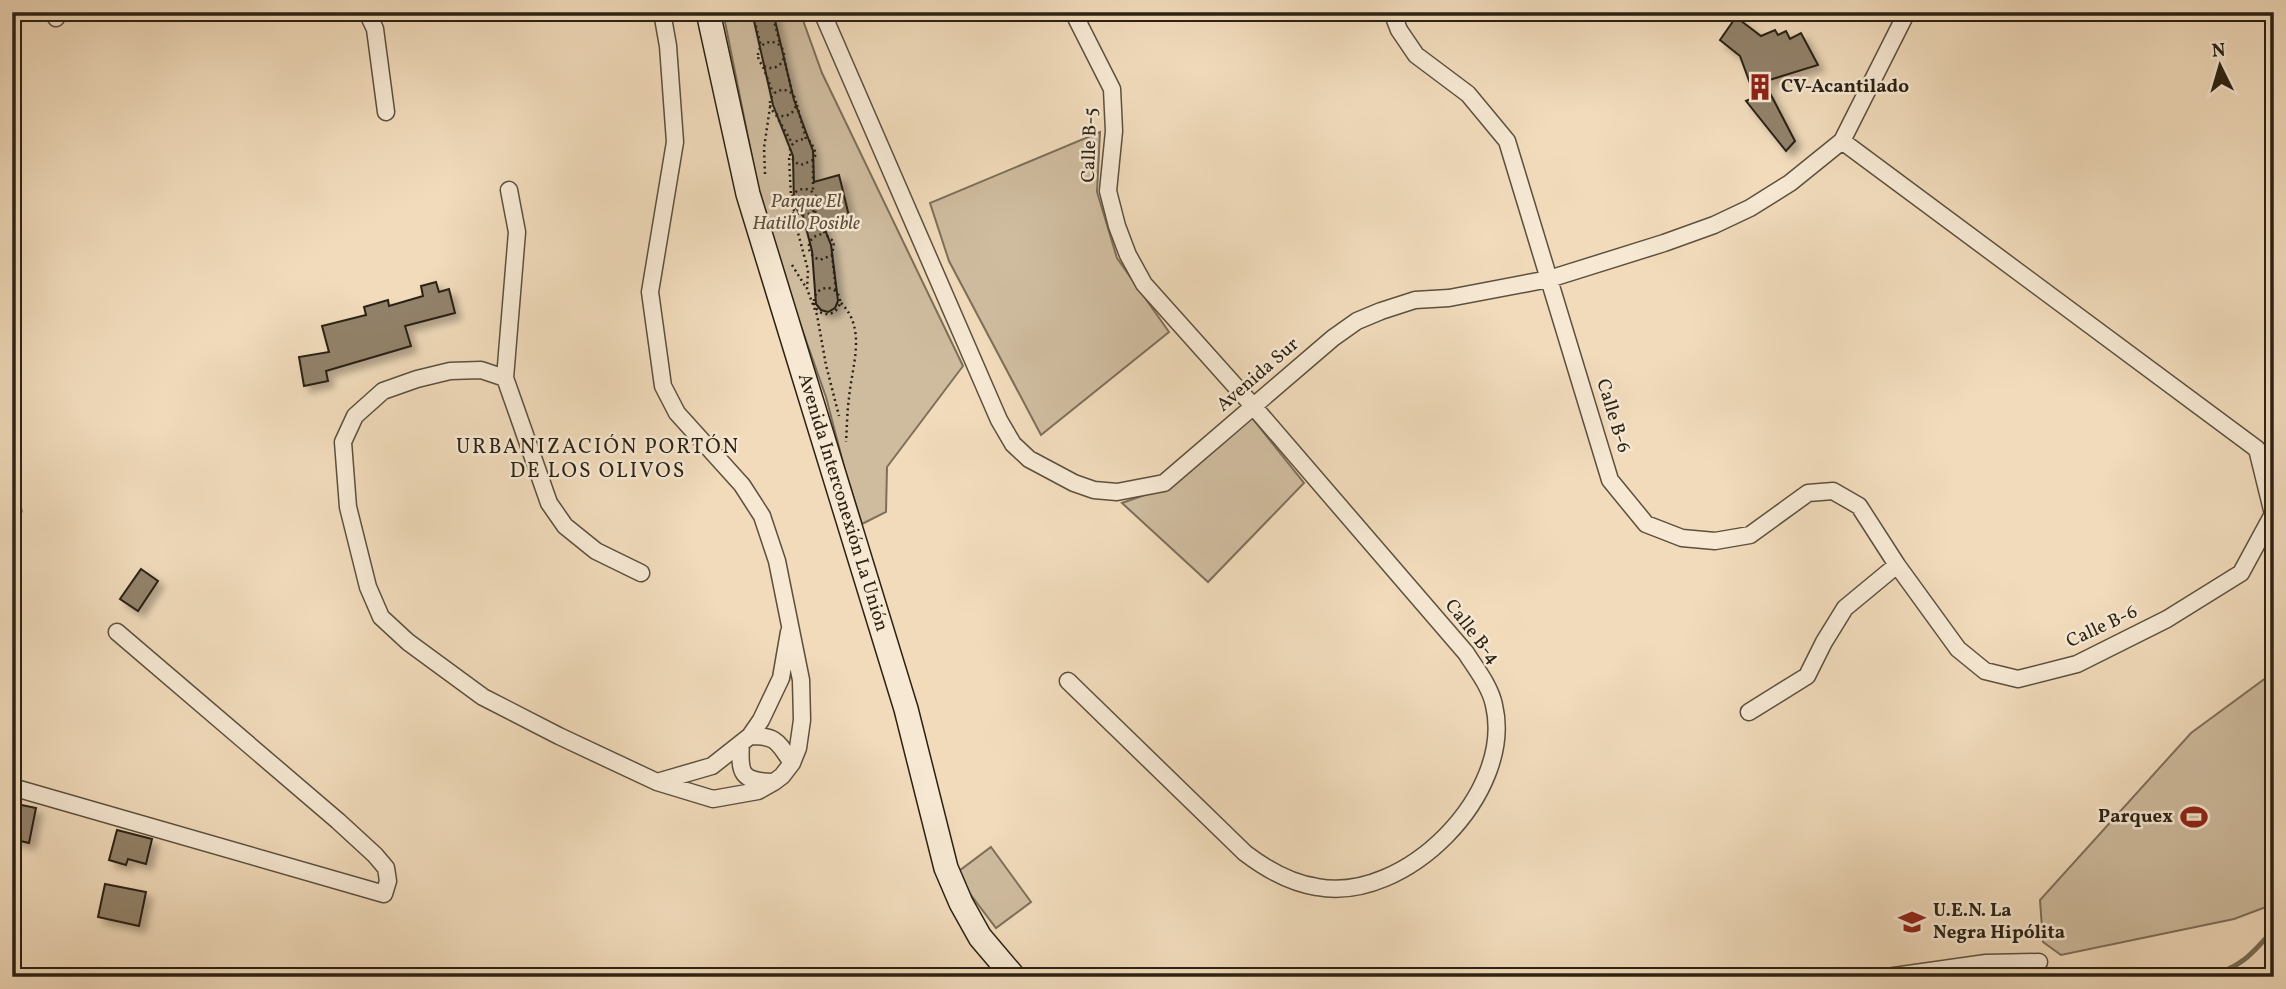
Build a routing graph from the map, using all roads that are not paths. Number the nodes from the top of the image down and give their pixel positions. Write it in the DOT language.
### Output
graph roads {
  1 [pos="367,12"];
  2 [pos="662,12"];
  3 [pos="708,12"];
  4 [pos="822,12"];
  5 [pos="1073,12"];
  6 [pos="1391,12"];
  7 [pos="1906,12"];
  8 [pos="386,112"];
  9 [pos="1842,141"];
  10 [pos="509,190"];
  11 [pos="1549,279"];
  12 [pos="505,378"];
  13 [pos="1254,407"];
  14 [pos="1897,565"];
  15 [pos="642,573"];
  16 [pos="791,621"];
  17 [pos="117,632"];
  18 [pos="1068,681"];
  19 [pos="1749,712"];
  20 [pos="746,739"];
  21 [pos="792,762"];
  22 [pos="657,782"];
  23 [pos="774,782"];
  24 [pos="12,787"];
  25 [pos="2039,962"];
  26 [pos="1014,977"];
  27 [pos="1887,977"];
  1 -- 8 [label="street"];
  2 -- 16 [label="street"];
  3 -- 26 [label="street, Avenida Interconexión La Unión"];
  4 -- 13 [label="street, Avenida Sur"];
  5 -- 13 [label="street, Calle B-5"];
  6 -- 11 [label="street"];
  7 -- 9 [label="street, Avenida Sur"];
  9 -- 11 [label="street, Avenida Sur"];
  9 -- 14 [label="street, Calle B-6"];
  10 -- 12 [label="street"];
  11 -- 13 [label="street, Avenida Sur"];
  11 -- 14 [label="street, Calle B-6"];
  12 -- 15 [label="street"];
  12 -- 22 [label="street"];
  13 -- 18 [label="street, Calle B-4"];
  14 -- 19 [label="street"];
  16 -- 20 [label="street"];
  16 -- 21 [label="street"];
  17 -- 24 [label="street"];
  20 -- 21 [label="street"];
  20 -- 22 [label="street"];
  20 -- 23 [label="street"];
  21 -- 23 [label="street"];
  22 -- 23 [label="street"];
  25 -- 27 [label="street"];
}
